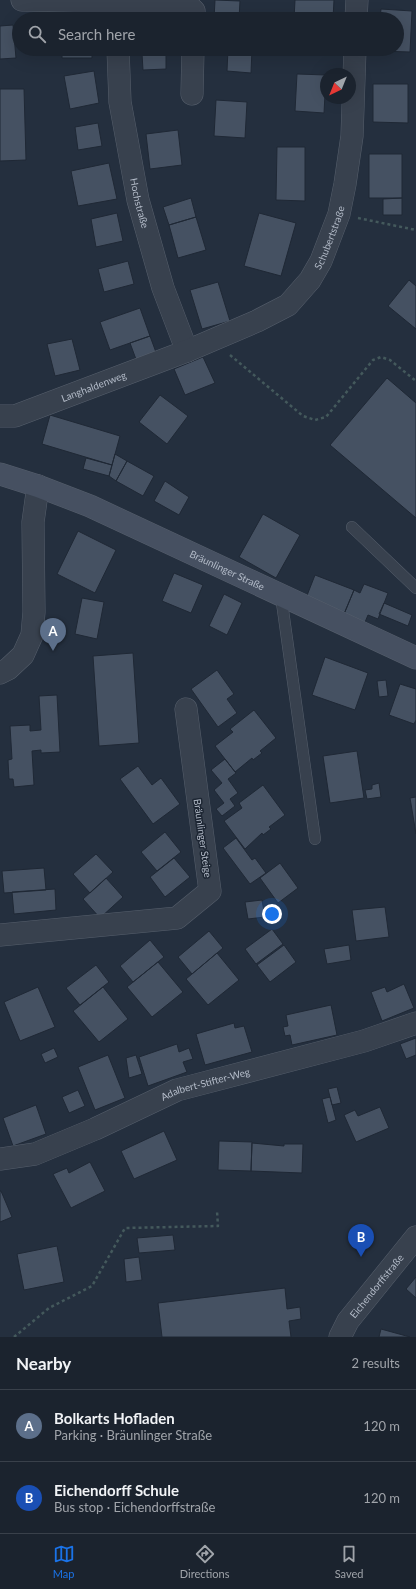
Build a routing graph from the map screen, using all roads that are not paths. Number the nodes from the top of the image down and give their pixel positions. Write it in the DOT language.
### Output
graph roads {
  1 [pos="22,0"];
  2 [pos="357,0"];
  3 [pos="116,7"];
  4 [pos="194,12"];
  5 [pos="356,12"];
  6 [pos="118,56"];
  7 [pos="193,56"];
  8 [pos="355,56"];
  9 [pos="192,94"];
  10 [pos="187,351"];
  11 [pos="0,416"];
  12 [pos="0,474"];
  13 [pos="38,486"];
  14 [pos="352,527"];
  15 [pos="416,588"];
  16 [pos="281,596"];
  17 [pos="416,658"];
  18 [pos="0,672"];
  19 [pos="186,709"];
  20 [pos="316,839"];
  21 [pos="0,935"];
  22 [pos="416,1023"];
  23 [pos="0,1159"];
  24 [pos="416,1237"];
  25 [pos="340,1337"];
  1 -- 3 [label="street"];
  2 -- 5 [label="street"];
  3 -- 4 [label="street"];
  6 -- 10 [label="street, Hochstraße"];
  7 -- 9 [label="street"];
  8 -- 10 [label="street, Schubertstraße"];
  10 -- 11 [label="street, Langhaldenweg"];
  12 -- 13 [label="main road, Bräunlinger Straße"];
  13 -- 16 [label="main road, Bräunlinger Straße"];
  13 -- 18 [label="street"];
  14 -- 15 [label="lane"];
  16 -- 17 [label="main road, Bräunlinger Straße"];
  16 -- 20 [label="lane"];
  19 -- 21 [label="street, Bräunlinger Steige"];
  22 -- 23 [label="street, Adalbert-Stifter-Weg"];
  24 -- 25 [label="street, Eichendorffstraße"];
}
